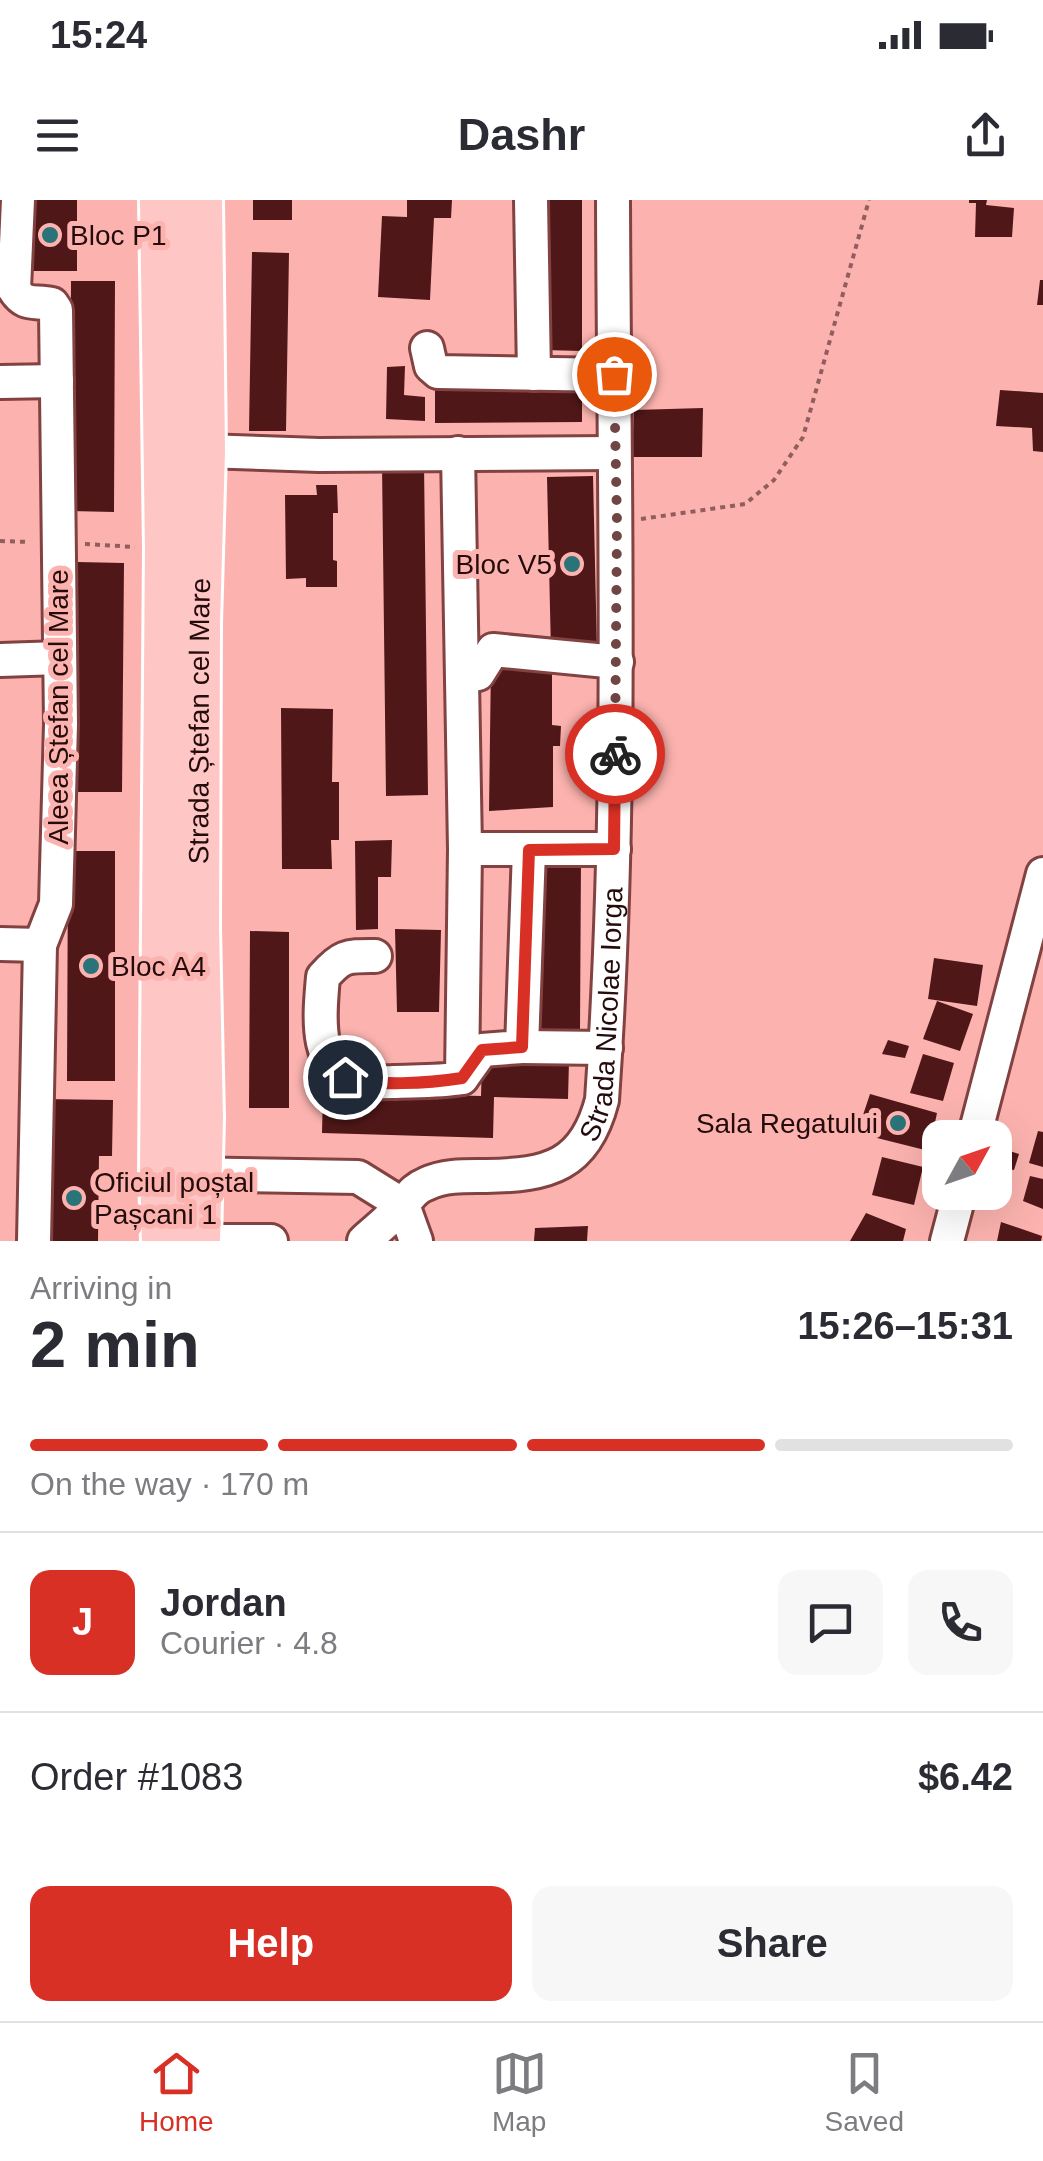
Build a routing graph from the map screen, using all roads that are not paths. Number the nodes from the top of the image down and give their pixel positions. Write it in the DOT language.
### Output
graph roads {
  1 [pos="18,200"];
  2 [pos="161,200"];
  3 [pos="201,200"];
  4 [pos="530,200"];
  5 [pos="613,200"];
  6 [pos="427,348"];
  7 [pos="534,374"];
  8 [pos="614,374"];
  9 [pos="57,380"];
  10 [pos="0,382"];
  11 [pos="204,452"];
  12 [pos="458,453"];
  13 [pos="614,453"];
  14 [pos="60,658"];
  15 [pos="0,660"];
  16 [pos="617,662"];
  17 [pos="462,677"];
  18 [pos="464,849"];
  19 [pos="614,849"];
  20 [pos="529,850"];
  21 [pos="1042,878"];
  22 [pos="0,944"];
  23 [pos="40,944"];
  24 [pos="375,956"];
  25 [pos="522,1047"];
  26 [pos="606,1048"];
  27 [pos="462,1078"];
  28 [pos="979,1120"];
  29 [pos="180,1174"];
  30 [pos="403,1205"];
  31 [pos="955,1210"];
  32 [pos="199,1240"];
  33 [pos="34,1241"];
  34 [pos="165,1241"];
  35 [pos="271,1241"];
  36 [pos="364,1241"];
  37 [pos="399,1241"];
  38 [pos="416,1241"];
  39 [pos="947,1241"];
  1 -- 9 [label="street, Aleea Ștefan cel Mare"];
  2 -- 29 [label="main road, Strada Ștefan cel Mare"];
  3 -- 11 [label="main road, Strada Ștefan cel Mare"];
  4 -- 7 [label="street"];
  5 -- 8 [label="street, Strada Nicolae Iorga"];
  6 -- 7 [label="street"];
  7 -- 8 [label="street"];
  8 -- 13 [label="street, Strada Nicolae Iorga"];
  9 -- 10 [label="street"];
  9 -- 14 [label="street, Aleea Ștefan cel Mare"];
  11 -- 12 [label="street"];
  11 -- 29 [label="main road, Strada Ștefan cel Mare"];
  12 -- 13 [label="street"];
  12 -- 17 [label="street"];
  13 -- 16 [label="street, Strada Nicolae Iorga"];
  14 -- 15 [label="street"];
  14 -- 23 [label="street, Aleea Ștefan cel Mare"];
  16 -- 17 [label="street"];
  16 -- 19 [label="street, Strada Nicolae Iorga"];
  17 -- 18 [label="street"];
  18 -- 20 [label="street"];
  18 -- 27 [label="street"];
  19 -- 20 [label="street"];
  19 -- 26 [label="street, Strada Nicolae Iorga"];
  20 -- 25 [label="street"];
  21 -- 28 [label="street"];
  22 -- 23 [label="street"];
  23 -- 33 [label="street, Aleea Ștefan cel Mare"];
  24 -- 27 [label="street"];
  25 -- 26 [label="street"];
  25 -- 27 [label="street"];
  26 -- 30 [label="street, Strada Nicolae Iorga"];
  29 -- 30 [label="street"];
  29 -- 32 [label="main road, Strada Ștefan cel Mare"];
  29 -- 34 [label="main road, Strada Ștefan cel Mare"];
  30 -- 36 [label="street, Strada Nicolae Iorga"];
  30 -- 37 [label="street"];
  30 -- 38 [label="street"];
  31 -- 39 [label="street"];
  32 -- 34 [label="street"];
  32 -- 35 [label="street"];
}
